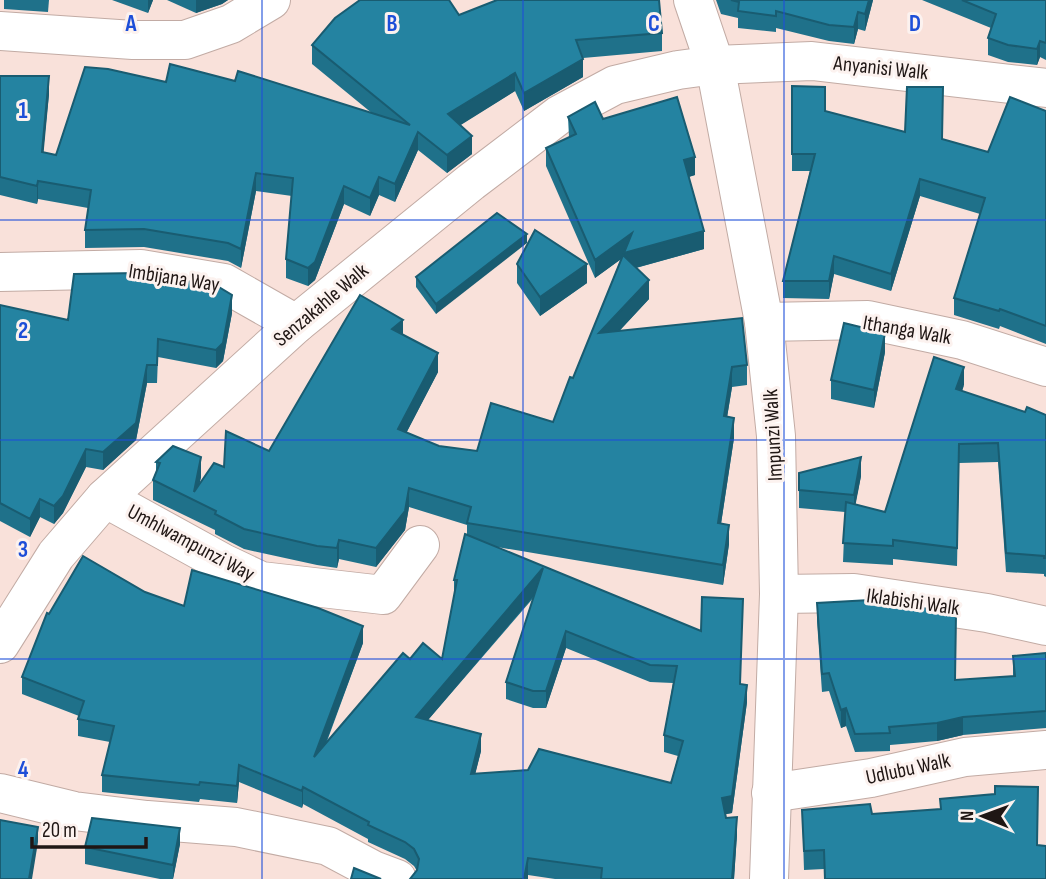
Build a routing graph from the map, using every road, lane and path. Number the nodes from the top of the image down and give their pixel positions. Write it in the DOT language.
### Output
graph roads {
  1 [pos="271,0"];
  2 [pos="692,0"];
  3 [pos="0,31"];
  4 [pos="715,65"];
  5 [pos="1046,88"];
  6 [pos="0,272"];
  7 [pos="764,322"];
  8 [pos="296,324"];
  9 [pos="1046,367"];
  10 [pos="105,498"];
  11 [pos="420,545"];
  12 [pos="779,594"];
  13 [pos="1046,626"];
  14 [pos="0,644"];
  15 [pos="1046,750"];
  16 [pos="0,793"];
  17 [pos="771,793"];
  18 [pos="397,879"];
  19 [pos="769,879"];
  1 -- 3 [label="street"];
  2 -- 4 [label="street, Impunzi Walk"];
  4 -- 5 [label="street, Anyanisi Walk"];
  4 -- 7 [label="street, Impunzi Walk"];
  4 -- 8 [label="street, Senzakahle Walk"];
  6 -- 8 [label="street, Imbijana Way"];
  7 -- 9 [label="street, Ithanga Walk"];
  7 -- 12 [label="street, Impunzi Walk"];
  8 -- 10 [label="street, Senzakahle Walk"];
  10 -- 11 [label="street, Umhlwampunzi Way"];
  10 -- 14 [label="street, Senzakahle Walk"];
  12 -- 13 [label="street, Iklabishi Walk"];
  12 -- 17 [label="street, Impunzi Walk"];
  15 -- 17 [label="street, Udlubu Walk"];
  16 -- 18 [label="street"];
  17 -- 19 [label="street, Impunzi Walk"];
}
